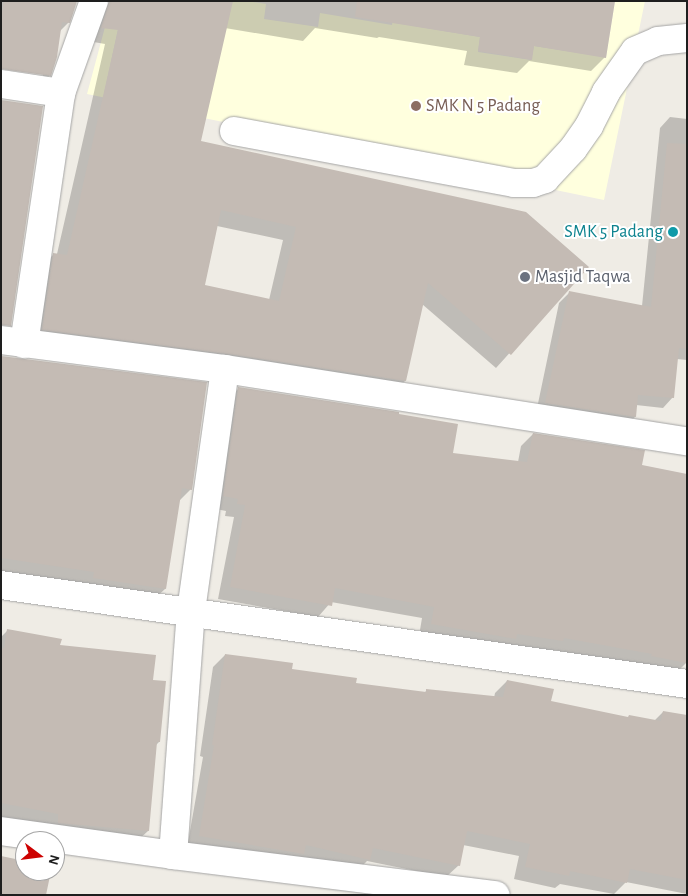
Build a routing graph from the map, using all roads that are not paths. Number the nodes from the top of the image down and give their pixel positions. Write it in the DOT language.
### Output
graph roads {
  1 [pos="94,1"];
  2 [pos="687,38"];
  3 [pos="1,84"];
  4 [pos="61,93"];
  5 [pos="234,131"];
  6 [pos="13,342"];
  7 [pos="225,369"];
  8 [pos="687,441"];
  9 [pos="1,585"];
  10 [pos="191,612"];
  11 [pos="687,684"];
  12 [pos="1,831"];
  13 [pos="173,855"];
  14 [pos="496,895"];
  1 -- 4 [label="street"];
  2 -- 5 [label="street"];
  3 -- 4 [label="street"];
  4 -- 6 [label="street"];
  6 -- 7 [label="street"];
  7 -- 8 [label="street"];
  7 -- 10 [label="street"];
  9 -- 10 [label="street"];
  10 -- 11 [label="street"];
  10 -- 13 [label="street"];
  12 -- 13 [label="street"];
  13 -- 14 [label="street"];
}
